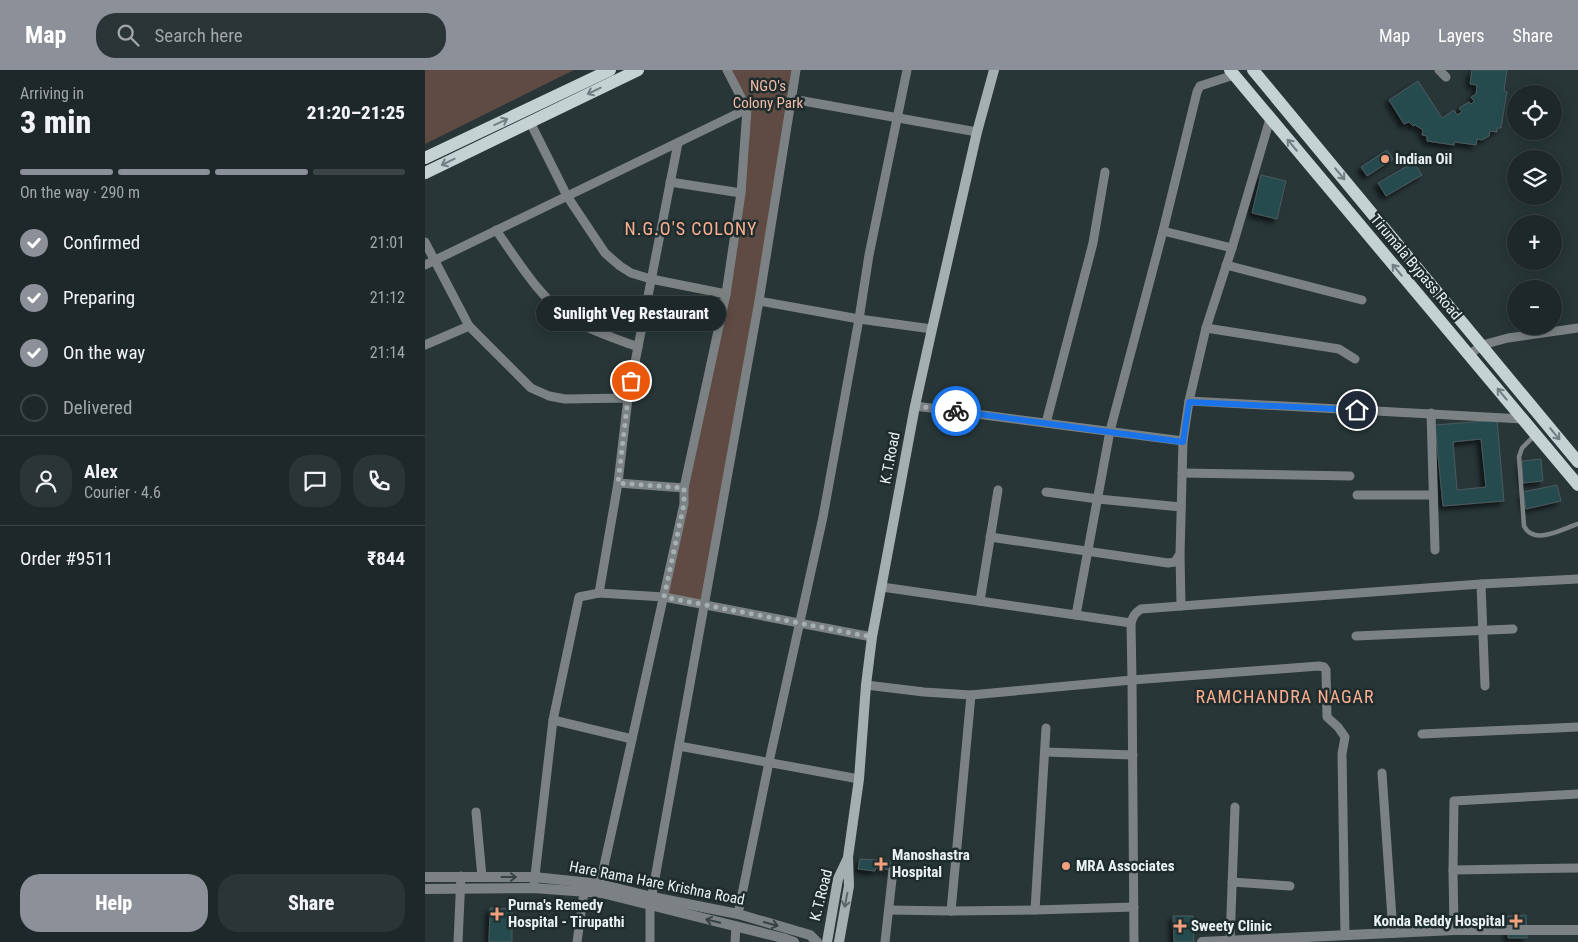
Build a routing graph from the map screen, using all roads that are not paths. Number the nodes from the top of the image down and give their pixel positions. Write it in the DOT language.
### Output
graph roads {
  1 [pos="610,70"];
  2 [pos="638,70"];
  3 [pos="727,70"];
  4 [pos="796,70"];
  5 [pos="907,70"];
  6 [pos="994,70"];
  7 [pos="1253,70"];
  8 [pos="1439,70"];
  9 [pos="1232,73"];
  10 [pos="1447,77"];
  11 [pos="792,99"];
  12 [pos="747,109"];
  13 [pos="898,119"];
  14 [pos="1270,119"];
  15 [pos="530,122"];
  16 [pos="977,132"];
  17 [pos="678,143"];
  18 [pos="425,158"];
  19 [pos="1105,172"];
  20 [pos="425,173"];
  21 [pos="670,182"];
  22 [pos="741,193"];
  23 [pos="567,196"];
  24 [pos="496,230"];
  25 [pos="1163,232"];
  26 [pos="425,242"];
  27 [pos="1232,248"];
  28 [pos="435,260"];
  29 [pos="425,265"];
  30 [pos="1226,265"];
  31 [pos="651,279"];
  32 [pos="726,294"];
  33 [pos="1362,300"];
  34 [pos="759,301"];
  35 [pos="859,319"];
  36 [pos="469,326"];
  37 [pos="1206,328"];
  38 [pos="1578,328"];
  39 [pos="932,329"];
  40 [pos="425,344"];
  41 [pos="1482,345"];
  42 [pos="638,347"];
  43 [pos="1469,355"];
  44 [pos="1355,358"];
  45 [pos="628,398"];
  46 [pos="1189,402"];
  47 [pos="915,406"];
  48 [pos="1431,414"];
  49 [pos="1523,418"];
  50 [pos="1046,423"];
  51 [pos="1110,431"];
  52 [pos="1536,434"];
  53 [pos="1183,442"];
  54 [pos="1578,462"];
  55 [pos="1182,473"];
  56 [pos="1350,476"];
  57 [pos="618,483"];
  58 [pos="1578,484"];
  59 [pos="684,488"];
  60 [pos="998,490"];
  61 [pos="1046,492"];
  62 [pos="1357,495"];
  63 [pos="1433,495"];
  64 [pos="1098,499"];
  65 [pos="1181,507"];
  66 [pos="1578,524"];
  67 [pos="990,537"];
  68 [pos="1435,550"];
  69 [pos="1088,552"];
  70 [pos="1180,554"];
  71 [pos="1578,580"];
  72 [pos="1481,584"];
  73 [pos="882,587"];
  74 [pos="599,593"];
  75 [pos="664,597"];
  76 [pos="979,601"];
  77 [pos="704,604"];
  78 [pos="1181,606"];
  79 [pos="1076,615"];
  80 [pos="800,623"];
  81 [pos="1131,623"];
  82 [pos="1513,629"];
  83 [pos="1483,630"];
  84 [pos="1356,636"];
  85 [pos="872,637"];
  86 [pos="1133,680"];
  87 [pos="866,685"];
  88 [pos="1485,686"];
  89 [pos="971,695"];
  90 [pos="553,720"];
  91 [pos="1578,727"];
  92 [pos="1046,728"];
  93 [pos="1421,734"];
  94 [pos="632,739"];
  95 [pos="679,746"];
  96 [pos="1045,752"];
  97 [pos="1133,755"];
  98 [pos="769,762"];
  99 [pos="1383,773"];
  100 [pos="859,779"];
  101 [pos="1578,794"];
  102 [pos="1235,807"];
  103 [pos="476,812"];
  104 [pos="848,857"];
  105 [pos="1578,868"];
  106 [pos="893,870"];
  107 [pos="1453,870"];
  108 [pos="461,876"];
  109 [pos="425,877"];
  110 [pos="482,877"];
  111 [pos="534,877"];
  112 [pos="1232,882"];
  113 [pos="600,884"];
  114 [pos="1290,886"];
  115 [pos="460,888"];
  116 [pos="533,888"];
  117 [pos="425,889"];
  118 [pos="584,892"];
  119 [pos="651,901"];
  120 [pos="1134,907"];
  121 [pos="889,910"];
  122 [pos="1035,910"];
  123 [pos="951,911"];
  124 [pos="738,914"];
  125 [pos="736,927"];
  126 [pos="1453,930"];
  127 [pos="1578,930"];
  128 [pos="1393,933"];
  129 [pos="1345,935"];
  130 [pos="1237,941"];
  131 [pos="458,942"];
  132 [pos="577,942"];
  133 [pos="650,942"];
  134 [pos="735,942"];
  135 [pos="794,942"];
  136 [pos="817,942"];
  137 [pos="827,942"];
  138 [pos="839,942"];
  139 [pos="885,942"];
  140 [pos="1134,942"];
  141 [pos="1202,942"];
  18 -- 1 [label="main road, one-way"];
  2 -- 15 [label="main road, one-way"];
  3 -- 12 [label="street"];
  4 -- 11 [label="street"];
  5 -- 13 [label="street"];
  6 -- 16 [label="main road, K.T.Road"];
  7 -- 41 [label="main road, Tirumala Bypass Road, one-way"];
  8 -- 10 [label="street"];
  9 -- 14 [label="main road, Tirumala Bypass Road"];
  9 -- 25 [label="street"];
  11 -- 13 [label="street"];
  11 -- 34 [label="street"];
  12 -- 17 [label="street"];
  12 -- 22 [label="street"];
  13 -- 16 [label="street"];
  13 -- 35 [label="street"];
  14 -- 27 [label="street"];
  43 -- 14 [label="main road, Tirumala Bypass Road, one-way"];
  15 -- 20 [label="main road, one-way"];
  15 -- 23 [label="street"];
  16 -- 39 [label="main road, K.T.Road"];
  17 -- 21 [label="street"];
  17 -- 23 [label="street"];
  19 -- 50 [label="street"];
  21 -- 22 [label="street"];
  21 -- 31 [label="street"];
  22 -- 32 [label="street"];
  23 -- 24 [label="street"];
  23 -- 31 [label="street"];
  24 -- 28 [label="street"];
  24 -- 42 [label="street"];
  25 -- 27 [label="street"];
  25 -- 51 [label="street"];
  26 -- 28 [label="street"];
  27 -- 30 [label="street"];
  28 -- 29 [label="street"];
  28 -- 36 [label="street"];
  30 -- 33 [label="street"];
  30 -- 37 [label="street"];
  31 -- 32 [label="street"];
  31 -- 42 [label="street"];
  32 -- 59 [label="street"];
  34 -- 35 [label="street"];
  34 -- 77 [label="street"];
  35 -- 39 [label="street"];
  35 -- 80 [label="street"];
  36 -- 40 [label="street"];
  36 -- 45 [label="street"];
  37 -- 44 [label="street"];
  37 -- 46 [label="street"];
  38 -- 41 [label="street"];
  39 -- 47 [label="main road, K.T.Road"];
  41 -- 43 [label="street"];
  41 -- 54 [label="main road, Tirumala Bypass Road, one-way"];
  42 -- 45 [label="street"];
  49 -- 43 [label="main road, Tirumala Bypass Road, one-way"];
  45 -- 57 [label="street"];
  46 -- 48 [label="street"];
  46 -- 53 [label="street"];
  47 -- 50 [label="street"];
  47 -- 73 [label="main road, K.T.Road"];
  48 -- 49 [label="street"];
  48 -- 63 [label="street"];
  49 -- 52 [label="main road, Tirumala Bypass Road"];
  50 -- 51 [label="street"];
  51 -- 53 [label="street"];
  51 -- 64 [label="street"];
  52 -- 58 [label="main road, Tirumala Bypass Road"];
  52 -- 66 [label="lane"];
  53 -- 55 [label="street"];
  55 -- 56 [label="street"];
  55 -- 65 [label="street"];
  57 -- 59 [label="street"];
  57 -- 74 [label="street"];
  59 -- 75 [label="street"];
  60 -- 67 [label="street"];
  61 -- 64 [label="street"];
  62 -- 63 [label="street"];
  63 -- 68 [label="street"];
  64 -- 65 [label="street"];
  64 -- 69 [label="street"];
  65 -- 70 [label="street"];
  67 -- 69 [label="street"];
  67 -- 76 [label="street"];
  69 -- 70 [label="street"];
  69 -- 79 [label="street"];
  70 -- 78 [label="street"];
  71 -- 72 [label="street"];
  72 -- 78 [label="street"];
  72 -- 83 [label="street"];
  73 -- 76 [label="street"];
  73 -- 85 [label="main road, K.T.Road"];
  74 -- 75 [label="street"];
  74 -- 90 [label="street"];
  75 -- 77 [label="street"];
  75 -- 94 [label="street"];
  76 -- 79 [label="street"];
  77 -- 80 [label="street"];
  77 -- 95 [label="street"];
  78 -- 81 [label="street"];
  79 -- 81 [label="street"];
  80 -- 85 [label="street"];
  80 -- 98 [label="street"];
  81 -- 86 [label="street"];
  82 -- 83 [label="street"];
  83 -- 84 [label="street"];
  83 -- 88 [label="street"];
  85 -- 87 [label="main road, K.T.Road"];
  86 -- 89 [label="street"];
  86 -- 97 [label="street"];
  86 -- 129 [label="street"];
  87 -- 89 [label="street"];
  87 -- 100 [label="main road, K.T.Road"];
  89 -- 123 [label="street"];
  90 -- 94 [label="street"];
  90 -- 111 [label="street"];
  91 -- 93 [label="street"];
  92 -- 96 [label="street"];
  94 -- 113 [label="street"];
  95 -- 98 [label="street"];
  95 -- 119 [label="street"];
  96 -- 97 [label="street"];
  96 -- 122 [label="street"];
  97 -- 120 [label="street"];
  98 -- 100 [label="street"];
  98 -- 124 [label="street"];
  99 -- 128 [label="street"];
  100 -- 104 [label="main road, K.T.Road"];
  101 -- 107 [label="street"];
  102 -- 112 [label="street"];
  103 -- 110 [label="street"];
  104 -- 137 [label="main road, K.T.Road"];
  104 -- 138 [label="main road, K.T.Road, one-way"];
  105 -- 107 [label="street"];
  106 -- 121 [label="street"];
  107 -- 126 [label="street"];
  108 -- 109 [label="street, Hare Rama Hare Krishna Road"];
  108 -- 110 [label="street, Hare Rama Hare Krishna Road"];
  108 -- 115 [label="street"];
  110 -- 111 [label="street, Hare Rama Hare Krishna Road, one-way"];
  111 -- 113 [label="street, Hare Rama Hare Krishna Road"];
  111 -- 116 [label="street"];
  112 -- 114 [label="street"];
  112 -- 130 [label="street"];
  113 -- 119 [label="street, Hare Rama Hare Krishna Road"];
  115 -- 116 [label="street, Hare Rama Hare Krishna Road"];
  115 -- 117 [label="street, Hare Rama Hare Krishna Road"];
  115 -- 131 [label="street"];
  116 -- 118 [label="street, Hare Rama Hare Krishna Road"];
  118 -- 119 [label="street, Hare Rama Hare Krishna Road"];
  118 -- 132 [label="street"];
  119 -- 124 [label="street, Hare Rama Hare Krishna Road"];
  125 -- 119 [label="street, Hare Rama Hare Krishna Road, one-way"];
  119 -- 133 [label="street"];
  120 -- 122 [label="street"];
  120 -- 140 [label="street"];
  121 -- 123 [label="street"];
  121 -- 139 [label="street"];
  122 -- 123 [label="street"];
  124 -- 136 [label="street, Hare Rama Hare Krishna Road, one-way"];
  125 -- 134 [label="street"];
  125 -- 135 [label="street, Hare Rama Hare Krishna Road"];
  126 -- 127 [label="street"];
  126 -- 128 [label="street"];
  128 -- 129 [label="street"];
  129 -- 130 [label="street"];
  130 -- 141 [label="street"];
}
